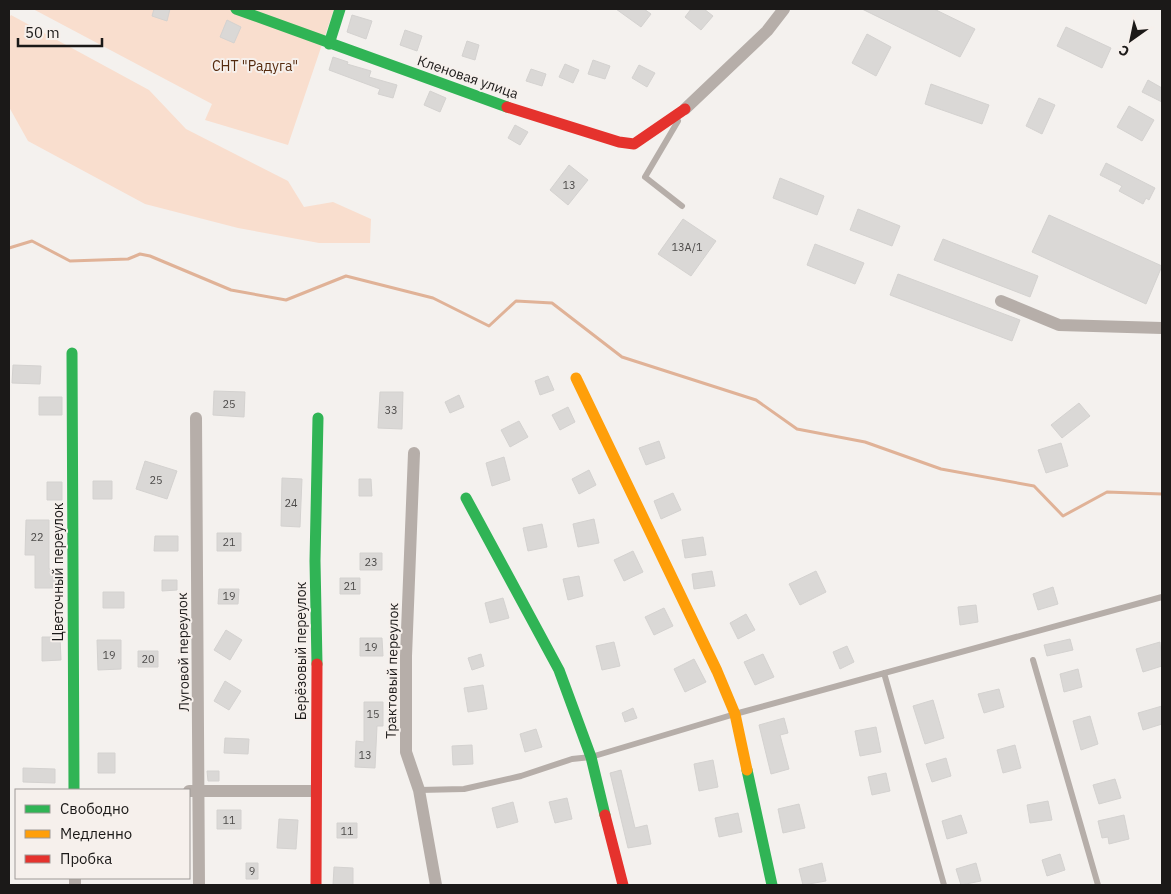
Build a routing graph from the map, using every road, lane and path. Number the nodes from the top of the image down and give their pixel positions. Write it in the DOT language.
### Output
graph roads {
  1 [pos="236,9"];
  2 [pos="340,9"];
  3 [pos="784,9"];
  4 [pos="329,44"];
  5 [pos="685,109"];
  6 [pos="682,206"];
  7 [pos="1001,301"];
  8 [pos="1162,328"];
  9 [pos="72,353"];
  10 [pos="576,378"];
  11 [pos="196,418"];
  12 [pos="318,418"];
  13 [pos="414,453"];
  14 [pos="466,498"];
  15 [pos="1162,597"];
  16 [pos="1033,660"];
  17 [pos="884,673"];
  18 [pos="735,714"];
  19 [pos="591,758"];
  20 [pos="74,789"];
  21 [pos="419,790"];
  22 [pos="194,791"];
  23 [pos="315,791"];
  24 [pos="199,885"];
  25 [pos="316,885"];
  26 [pos="436,885"];
  27 [pos="623,885"];
  28 [pos="772,885"];
  29 [pos="944,885"];
  30 [pos="1098,885"];
  1 -- 4 [label="street, Кленовая улица"];
  2 -- 4 [label="street"];
  3 -- 5 [label="street"];
  4 -- 5 [label="street, Кленовая улица"];
  5 -- 6 [label="lane"];
  7 -- 8 [label="street"];
  9 -- 20 [label="street, Цветочный переулок"];
  10 -- 18 [label="street"];
  11 -- 22 [label="street, Луговой переулок"];
  12 -- 23 [label="street, Берёзовый переулок"];
  13 -- 21 [label="street, Трактовый переулок"];
  14 -- 19 [label="street"];
  15 -- 17 [label="lane"];
  16 -- 30 [label="lane"];
  17 -- 18 [label="lane"];
  17 -- 29 [label="lane"];
  18 -- 19 [label="lane"];
  18 -- 28 [label="street"];
  19 -- 21 [label="lane"];
  19 -- 27 [label="street"];
  21 -- 26 [label="street, Трактовый переулок"];
  22 -- 23 [label="street"];
  22 -- 24 [label="street, Луговой переулок"];
  23 -- 25 [label="street, Берёзовый переулок"];
}
